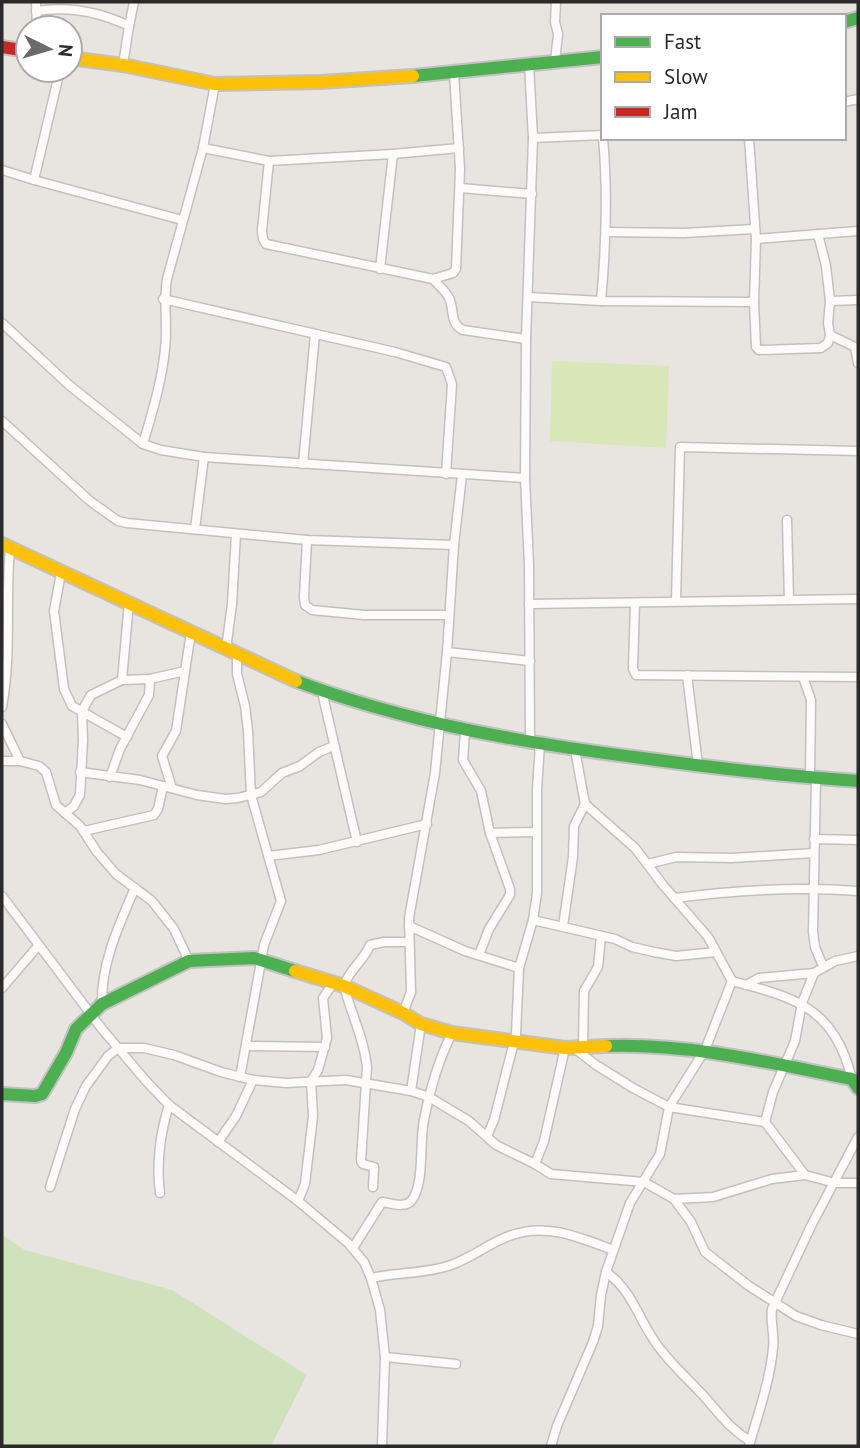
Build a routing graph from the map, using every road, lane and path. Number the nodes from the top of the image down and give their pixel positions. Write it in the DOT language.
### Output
graph roads {
  1 [pos="134,2"];
  2 [pos="556,2"];
  3 [pos="36,6"];
  4 [pos="129,26"];
  5 [pos="601,57"];
  6 [pos="84,60"];
  7 [pos="555,61"];
  8 [pos="528,64"];
  9 [pos="122,65"];
  10 [pos="454,73"];
  11 [pos="57,84"];
  12 [pos="215,84"];
  13 [pos="601,136"];
  14 [pos="533,138"];
  15 [pos="603,140"];
  16 [pos="749,140"];
  17 [pos="203,148"];
  18 [pos="458,148"];
  19 [pos="394,153"];
  20 [pos="270,161"];
  21 [pos="2,170"];
  22 [pos="34,180"];
  23 [pos="460,188"];
  24 [pos="532,194"];
  25 [pos="182,220"];
  26 [pos="754,229"];
  27 [pos="858,231"];
  28 [pos="606,232"];
  29 [pos="818,234"];
  30 [pos="756,239"];
  31 [pos="380,268"];
  32 [pos="433,279"];
  33 [pos="528,298"];
  34 [pos="163,299"];
  35 [pos="858,300"];
  36 [pos="601,301"];
  37 [pos="830,301"];
  38 [pos="754,302"];
  39 [pos="2,323"];
  40 [pos="314,334"];
  41 [pos="830,335"];
  42 [pos="526,339"];
  43 [pos="858,363"];
  44 [pos="2,421"];
  45 [pos="143,444"];
  46 [pos="858,451"];
  47 [pos="204,457"];
  48 [pos="303,464"];
  49 [pos="446,474"];
  50 [pos="462,475"];
  51 [pos="525,478"];
  52 [pos="787,520"];
  53 [pos="195,529"];
  54 [pos="236,534"];
  55 [pos="307,540"];
  56 [pos="454,545"];
  57 [pos="6,546"];
  58 [pos="61,573"];
  59 [pos="858,599"];
  60 [pos="789,600"];
  61 [pos="676,601"];
  62 [pos="129,602"];
  63 [pos="635,603"];
  64 [pos="529,604"];
  65 [pos="448,615"];
  66 [pos="191,632"];
  67 [pos="232,651"];
  68 [pos="447,652"];
  69 [pos="530,661"];
  70 [pos="185,671"];
  71 [pos="687,675"];
  72 [pos="803,677"];
  73 [pos="858,677"];
  74 [pos="150,679"];
  75 [pos="122,680"];
  76 [pos="4,687"];
  77 [pos="321,692"];
  78 [pos="2,707"];
  79 [pos="82,711"];
  80 [pos="2,724"];
  81 [pos="440,727"];
  82 [pos="465,732"];
  83 [pos="127,737"];
  84 [pos="535,743"];
  85 [pos="334,746"];
  86 [pos="575,750"];
  87 [pos="2,761"];
  88 [pos="20,761"];
  89 [pos="698,765"];
  90 [pos="80,772"];
  91 [pos="110,777"];
  92 [pos="813,778"];
  93 [pos="858,781"];
  94 [pos="167,787"];
  95 [pos="251,795"];
  96 [pos="585,804"];
  97 [pos="65,813"];
  98 [pos="427,824"];
  99 [pos="85,831"];
  100 [pos="537,832"];
  101 [pos="490,833"];
  102 [pos="814,839"];
  103 [pos="858,840"];
  104 [pos="356,842"];
  105 [pos="814,853"];
  106 [pos="268,856"];
  107 [pos="648,864"];
  108 [pos="135,888"];
  109 [pos="816,888"];
  110 [pos="858,891"];
  111 [pos="2,897"];
  112 [pos="675,898"];
  113 [pos="533,920"];
  114 [pos="409,926"];
  115 [pos="563,926"];
  116 [pos="601,936"];
  117 [pos="409,942"];
  118 [pos="38,946"];
  119 [pos="716,952"];
  120 [pos="479,955"];
  121 [pos="858,956"];
  122 [pos="189,961"];
  123 [pos="261,961"];
  124 [pos="823,965"];
  125 [pos="519,968"];
  126 [pos="814,972"];
  127 [pos="732,981"];
  128 [pos="339,984"];
  129 [pos="746,985"];
  130 [pos="2,988"];
  131 [pos="802,1003"];
  132 [pos="102,1004"];
  133 [pos="90,1013"];
  134 [pos="403,1013"];
  135 [pos="421,1024"];
  136 [pos="452,1033"];
  137 [pos="514,1042"];
  138 [pos="246,1046"];
  139 [pos="325,1047"];
  140 [pos="118,1048"];
  141 [pos="574,1048"];
  142 [pos="705,1050"];
  143 [pos="786,1067"];
  144 [pos="240,1077"];
  145 [pos="253,1080"];
  146 [pos="311,1081"];
  147 [pos="365,1082"];
  148 [pos="855,1083"];
  149 [pos="411,1091"];
  150 [pos="2,1094"];
  151 [pos="429,1097"];
  152 [pos="169,1105"];
  153 [pos="670,1107"];
  154 [pos="765,1122"];
  155 [pos="486,1136"];
  156 [pos="858,1137"];
  157 [pos="218,1142"];
  158 [pos="535,1164"];
  159 [pos="805,1175"];
  160 [pos="644,1182"];
  161 [pos="835,1183"];
  162 [pos="858,1183"];
  163 [pos="50,1187"];
  164 [pos="373,1187"];
  165 [pos="160,1193"];
  166 [pos="674,1199"];
  167 [pos="298,1201"];
  168 [pos="353,1248"];
  169 [pos="613,1250"];
  170 [pos="606,1272"];
  171 [pos="371,1278"];
  172 [pos="775,1302"];
  173 [pos="858,1334"];
  174 [pos="385,1357"];
  175 [pos="456,1364"];
  176 [pos="750,1444"];
  177 [pos="382,1446"];
  178 [pos="551,1446"];
  1 -- 4 [label="street"];
  2 -- 7 [label="street"];
  3 -- 4 [label="street"];
  4 -- 9 [label="street"];
  5 -- 7 [label="street"];
  6 -- 9 [label="street"];
  7 -- 8 [label="street"];
  8 -- 10 [label="street"];
  8 -- 14 [label="street"];
  9 -- 12 [label="street"];
  10 -- 12 [label="street"];
  10 -- 18 [label="street"];
  11 -- 22 [label="street"];
  12 -- 17 [label="street"];
  13 -- 14 [label="street"];
  14 -- 24 [label="street"];
  15 -- 28 [label="street"];
  16 -- 26 [label="street"];
  17 -- 20 [label="street"];
  17 -- 25 [label="street"];
  18 -- 19 [label="street"];
  18 -- 23 [label="street"];
  19 -- 20 [label="street"];
  19 -- 31 [label="street"];
  20 -- 31 [label="street"];
  21 -- 22 [label="street"];
  22 -- 25 [label="street"];
  23 -- 24 [label="street"];
  23 -- 32 [label="street"];
  24 -- 33 [label="street"];
  25 -- 34 [label="street"];
  26 -- 28 [label="street"];
  26 -- 30 [label="street"];
  27 -- 29 [label="street"];
  28 -- 36 [label="street"];
  29 -- 30 [label="street"];
  29 -- 37 [label="street"];
  30 -- 38 [label="street"];
  31 -- 32 [label="street"];
  32 -- 42 [label="street"];
  33 -- 36 [label="street"];
  33 -- 42 [label="street"];
  34 -- 40 [label="street"];
  34 -- 45 [label="street"];
  35 -- 37 [label="street"];
  36 -- 38 [label="street"];
  37 -- 41 [label="street"];
  38 -- 41 [label="street"];
  39 -- 45 [label="street"];
  40 -- 48 [label="street"];
  40 -- 49 [label="street"];
  41 -- 43 [label="street"];
  42 -- 51 [label="street"];
  44 -- 53 [label="street"];
  45 -- 47 [label="street"];
  46 -- 61 [label="street"];
  47 -- 48 [label="street"];
  47 -- 53 [label="street"];
  48 -- 49 [label="street"];
  49 -- 50 [label="street"];
  50 -- 51 [label="street"];
  50 -- 56 [label="street"];
  51 -- 64 [label="street"];
  52 -- 60 [label="street"];
  53 -- 54 [label="street"];
  54 -- 55 [label="street"];
  54 -- 67 [label="street"];
  55 -- 56 [label="street"];
  55 -- 65 [label="street"];
  56 -- 65 [label="street"];
  57 -- 58 [label="street"];
  57 -- 76 [label="street"];
  58 -- 62 [label="street"];
  58 -- 79 [label="street"];
  59 -- 60 [label="street"];
  60 -- 61 [label="street"];
  61 -- 63 [label="street"];
  62 -- 66 [label="street"];
  62 -- 75 [label="street"];
  63 -- 64 [label="street"];
  63 -- 71 [label="street"];
  64 -- 69 [label="street"];
  65 -- 68 [label="street"];
  66 -- 67 [label="street"];
  66 -- 70 [label="street"];
  67 -- 77 [label="street"];
  67 -- 95 [label="street"];
  68 -- 69 [label="street"];
  68 -- 81 [label="street"];
  69 -- 84 [label="street"];
  70 -- 74 [label="street"];
  70 -- 94 [label="street"];
  71 -- 72 [label="street"];
  71 -- 89 [label="street"];
  72 -- 73 [label="street"];
  72 -- 92 [label="street"];
  74 -- 75 [label="street"];
  74 -- 83 [label="street"];
  75 -- 79 [label="street"];
  76 -- 78 [label="street"];
  77 -- 81 [label="street"];
  77 -- 85 [label="street"];
  79 -- 83 [label="street"];
  79 -- 90 [label="street"];
  80 -- 88 [label="street"];
  81 -- 82 [label="street"];
  81 -- 98 [label="street"];
  82 -- 84 [label="street"];
  82 -- 101 [label="street"];
  83 -- 91 [label="street"];
  84 -- 86 [label="street"];
  84 -- 100 [label="street"];
  85 -- 95 [label="street"];
  85 -- 104 [label="street"];
  86 -- 89 [label="street"];
  86 -- 96 [label="street"];
  87 -- 88 [label="street"];
  88 -- 97 [label="street"];
  89 -- 92 [label="street"];
  90 -- 91 [label="street"];
  90 -- 97 [label="street"];
  91 -- 94 [label="street"];
  92 -- 93 [label="street"];
  92 -- 102 [label="street"];
  94 -- 95 [label="street"];
  94 -- 99 [label="street"];
  95 -- 106 [label="street"];
  96 -- 107 [label="street"];
  96 -- 115 [label="street"];
  97 -- 99 [label="street"];
  98 -- 104 [label="street"];
  98 -- 114 [label="street"];
  99 -- 108 [label="street"];
  100 -- 101 [label="street"];
  100 -- 113 [label="street"];
  101 -- 120 [label="street"];
  102 -- 103 [label="street"];
  102 -- 105 [label="street"];
  104 -- 106 [label="street"];
  105 -- 107 [label="street"];
  105 -- 109 [label="street"];
  106 -- 123 [label="street"];
  107 -- 112 [label="street"];
  108 -- 122 [label="street"];
  108 -- 132 [label="street"];
  109 -- 110 [label="street"];
  109 -- 112 [label="street"];
  109 -- 124 [label="street"];
  111 -- 118 [label="street"];
  112 -- 119 [label="street"];
  113 -- 115 [label="street"];
  113 -- 125 [label="street"];
  114 -- 117 [label="street"];
  114 -- 120 [label="street"];
  115 -- 116 [label="street"];
  116 -- 119 [label="street"];
  116 -- 141 [label="street"];
  117 -- 128 [label="street"];
  117 -- 134 [label="street"];
  118 -- 130 [label="street"];
  118 -- 133 [label="street"];
  119 -- 127 [label="street"];
  120 -- 125 [label="street"];
  121 -- 124 [label="street"];
  122 -- 123 [label="street"];
  122 -- 132 [label="street"];
  123 -- 128 [label="street"];
  123 -- 138 [label="street"];
  124 -- 126 [label="street"];
  125 -- 137 [label="street"];
  126 -- 129 [label="street"];
  126 -- 131 [label="street"];
  127 -- 129 [label="street"];
  127 -- 142 [label="street"];
  128 -- 134 [label="street"];
  128 -- 139 [label="street"];
  128 -- 147 [label="street"];
  129 -- 131 [label="street"];
  131 -- 143 [label="street"];
  131 -- 148 [label="street"];
  132 -- 133 [label="street"];
  133 -- 140 [label="street"];
  133 -- 150 [label="street"];
  134 -- 135 [label="street"];
  135 -- 136 [label="street"];
  135 -- 149 [label="street"];
  136 -- 137 [label="street"];
  136 -- 151 [label="street"];
  137 -- 141 [label="street"];
  137 -- 155 [label="street"];
  138 -- 139 [label="street"];
  138 -- 144 [label="street"];
  139 -- 146 [label="street"];
  140 -- 144 [label="street"];
  140 -- 152 [label="street"];
  140 -- 163 [label="street"];
  141 -- 142 [label="street"];
  141 -- 153 [label="street"];
  141 -- 158 [label="street"];
  142 -- 143 [label="street"];
  142 -- 153 [label="street"];
  143 -- 148 [label="street"];
  143 -- 154 [label="street"];
  144 -- 145 [label="street"];
  145 -- 146 [label="street"];
  145 -- 157 [label="street"];
  146 -- 147 [label="street"];
  146 -- 167 [label="street"];
  147 -- 149 [label="street"];
  147 -- 164 [label="street"];
  149 -- 151 [label="street"];
  151 -- 155 [label="street"];
  151 -- 168 [label="street"];
  152 -- 157 [label="street"];
  152 -- 165 [label="street"];
  153 -- 154 [label="street"];
  153 -- 160 [label="street"];
  154 -- 159 [label="street"];
  155 -- 158 [label="street"];
  156 -- 161 [label="street"];
  157 -- 167 [label="street"];
  158 -- 160 [label="street"];
  159 -- 161 [label="street"];
  159 -- 166 [label="street"];
  160 -- 166 [label="street"];
  160 -- 169 [label="street"];
  161 -- 162 [label="street"];
  161 -- 172 [label="street"];
  166 -- 172 [label="street"];
  167 -- 168 [label="street"];
  168 -- 171 [label="street"];
  169 -- 170 [label="street"];
  169 -- 171 [label="street"];
  170 -- 176 [label="street"];
  170 -- 178 [label="street"];
  171 -- 174 [label="street"];
  172 -- 173 [label="street"];
  172 -- 176 [label="street"];
  174 -- 175 [label="street"];
  174 -- 177 [label="street"];
}
